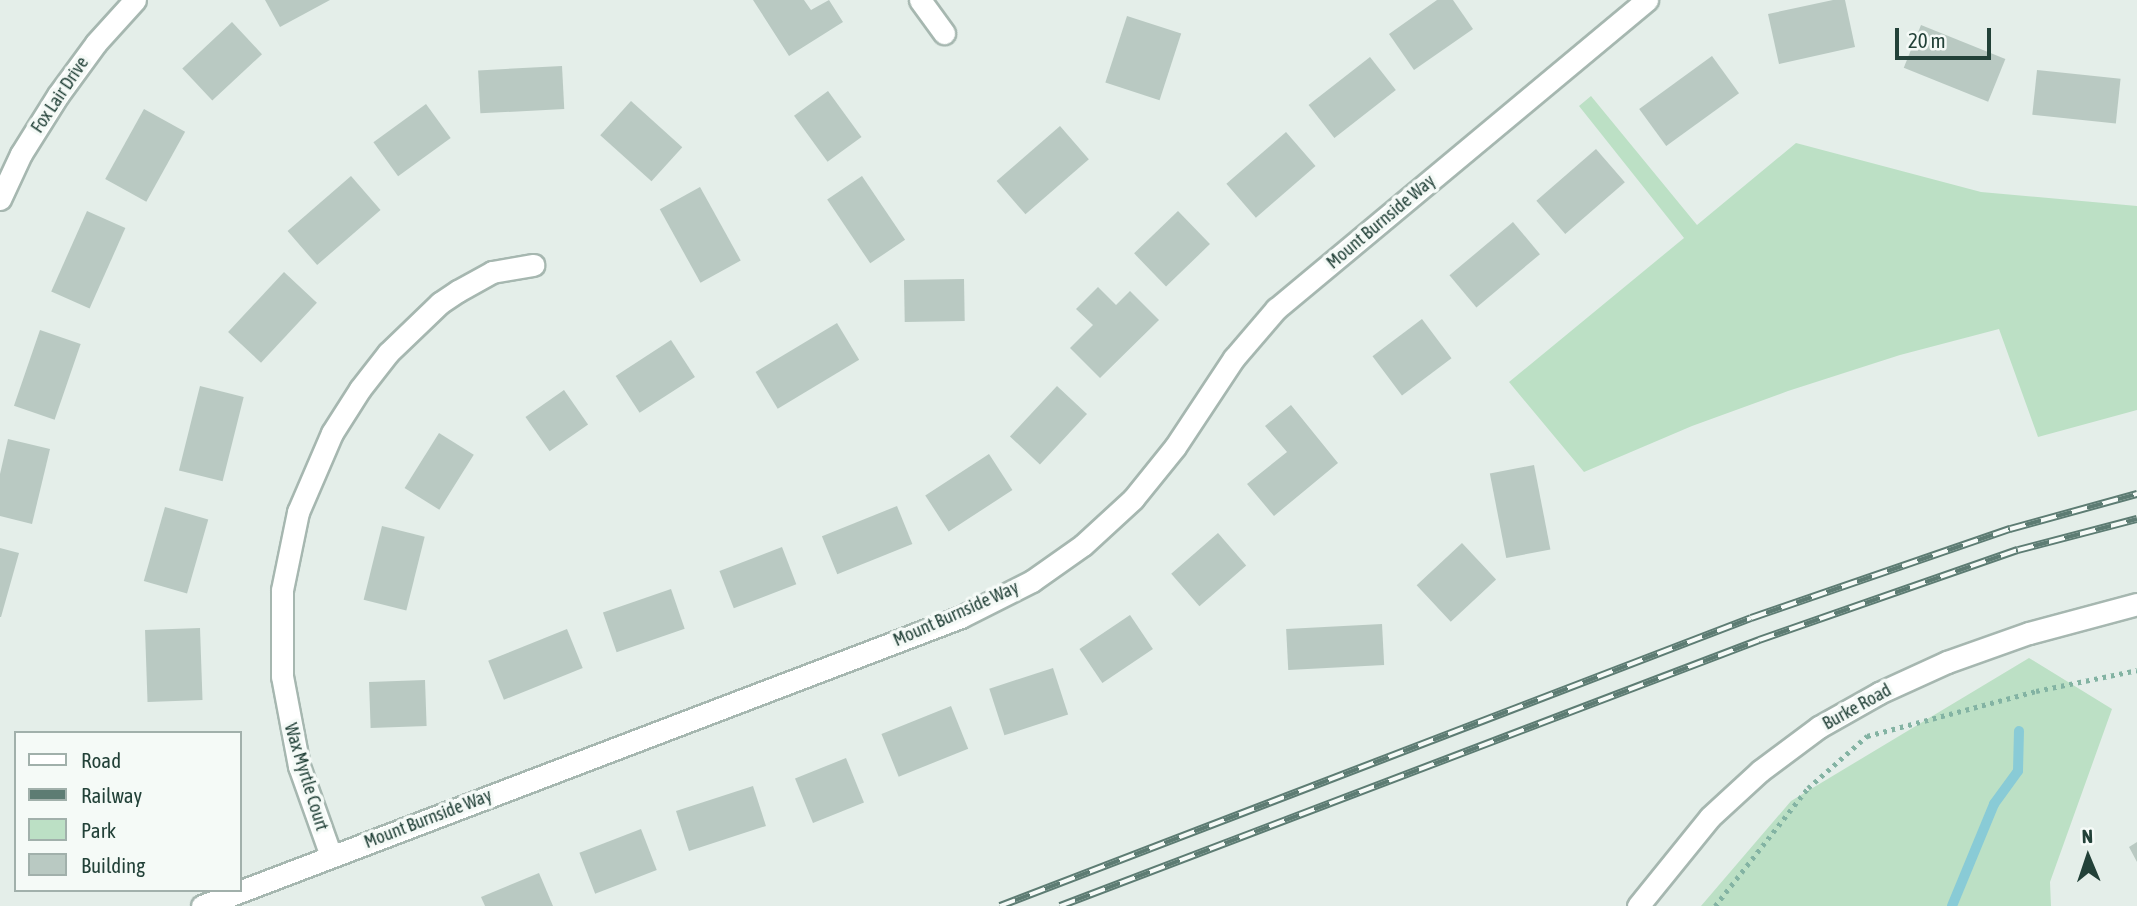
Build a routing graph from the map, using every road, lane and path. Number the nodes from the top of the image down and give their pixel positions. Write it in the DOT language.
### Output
graph roads {
  1 [pos="135,0"];
  2 [pos="920,0"];
  3 [pos="1647,0"];
  4 [pos="944,33"];
  5 [pos="0,200"];
  6 [pos="533,265"];
  7 [pos="2137,604"];
  8 [pos="2137,670"];
  9 [pos="331,856"];
  10 [pos="242,890"];
  11 [pos="238,892"];
  12 [pos="202,906"];
  13 [pos="1638,906"];
  14 [pos="1715,906"];
  1 -- 5 [label="street, Fox Lair Drive"];
  2 -- 4 [label="street"];
  3 -- 9 [label="street, Mount Burnside Way"];
  6 -- 9 [label="street, Wax Myrtle Court"];
  7 -- 13 [label="street, Burke Road"];
  8 -- 14 [label="path"];
  9 -- 10 [label="street, Mount Burnside Way"];
  11 -- 12 [label="street, Mount Burnside Way"];
}
